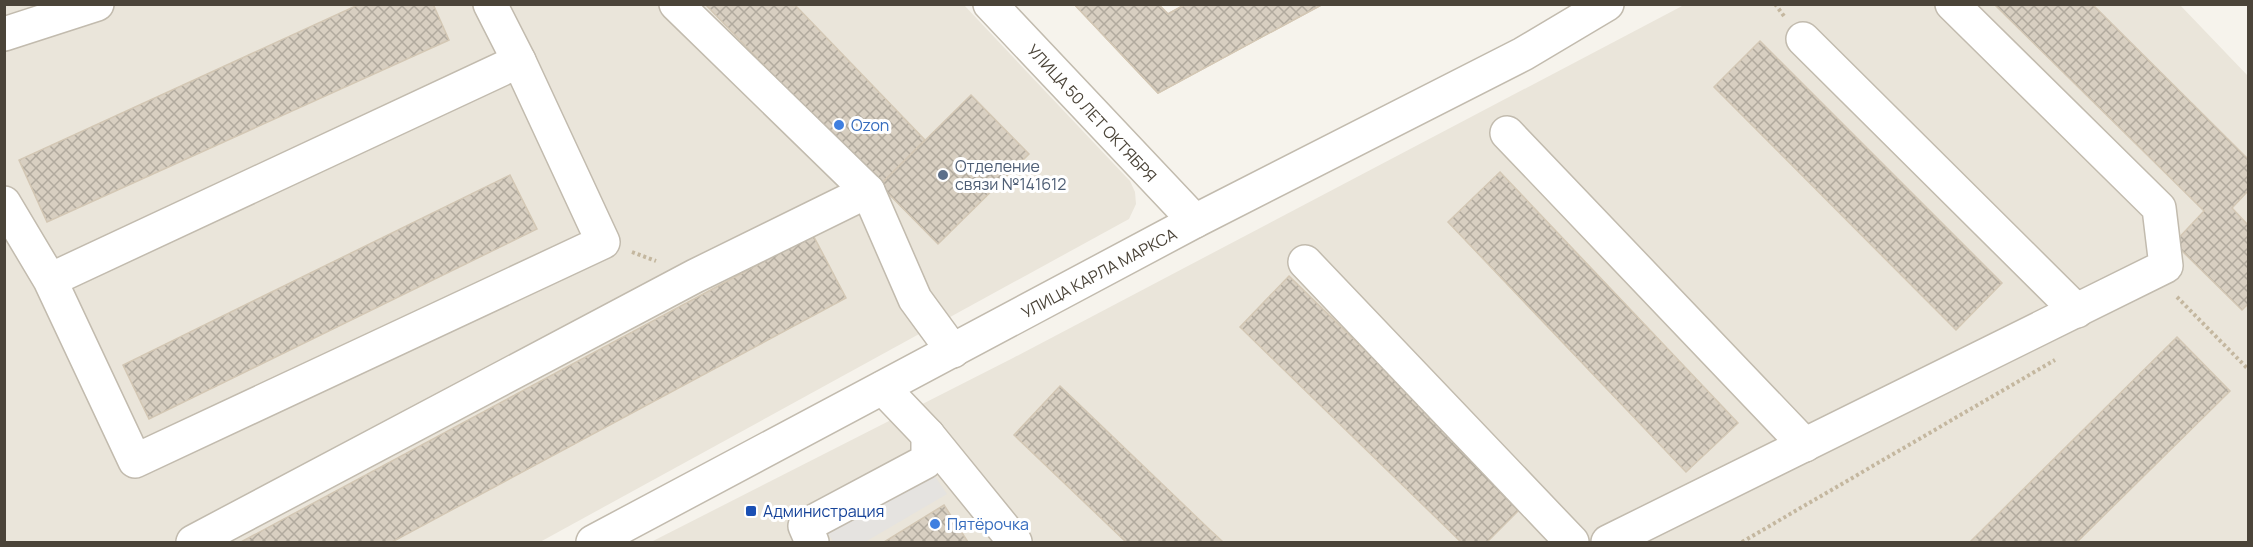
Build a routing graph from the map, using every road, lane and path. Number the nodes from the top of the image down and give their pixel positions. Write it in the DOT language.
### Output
graph roads {
  1 [pos="97,4"];
  2 [pos="490,4"];
  3 [pos="676,4"];
  4 [pos="990,4"];
  5 [pos="1607,4"];
  6 [pos="1952,4"];
  7 [pos="4,34"];
  8 [pos="1803,39"];
  9 [pos="519,61"];
  10 [pos="1507,133"];
  11 [pos="868,191"];
  12 [pos="4,203"];
  13 [pos="1195,221"];
  14 [pos="603,242"];
  15 [pos="1305,262"];
  16 [pos="696,276"];
  17 [pos="50,280"];
  18 [pos="2172,292"];
  19 [pos="2077,310"];
  20 [pos="953,351"];
  21 [pos="2060,358"];
  22 [pos="2248,369"];
  23 [pos="883,388"];
  24 [pos="928,435"];
  25 [pos="1805,445"];
  26 [pos="193,543"];
  27 [pos="593,543"];
  28 [pos="813,543"];
  29 [pos="1015,543"];
  30 [pos="1572,543"];
  31 [pos="1608,543"];
  32 [pos="1742,543"];
  1 -- 7 [label="street"];
  2 -- 9 [label="street"];
  3 -- 11 [label="street"];
  4 -- 13 [label="street, УЛИЦА 50 ЛЕТ ОКТЯБРЯ"];
  5 -- 13 [label="street, УЛИЦА КАРЛА МАРКСА"];
  6 -- 19 [label="street"];
  8 -- 19 [label="street"];
  9 -- 14 [label="street"];
  9 -- 17 [label="street"];
  10 -- 25 [label="street"];
  11 -- 16 [label="street"];
  11 -- 20 [label="street"];
  12 -- 17 [label="street"];
  13 -- 20 [label="street, УЛИЦА КАРЛА МАРКСА"];
  14 -- 16 [label="path"];
  14 -- 17 [label="street"];
  15 -- 30 [label="street"];
  16 -- 26 [label="street"];
  18 -- 22 [label="path"];
  19 -- 25 [label="street"];
  20 -- 23 [label="street, УЛИЦА КАРЛА МАРКСА"];
  21 -- 32 [label="path"];
  23 -- 24 [label="street"];
  23 -- 27 [label="street, УЛИЦА КАРЛА МАРКСА"];
  24 -- 28 [label="street"];
  24 -- 29 [label="street"];
  25 -- 31 [label="street"];
}
